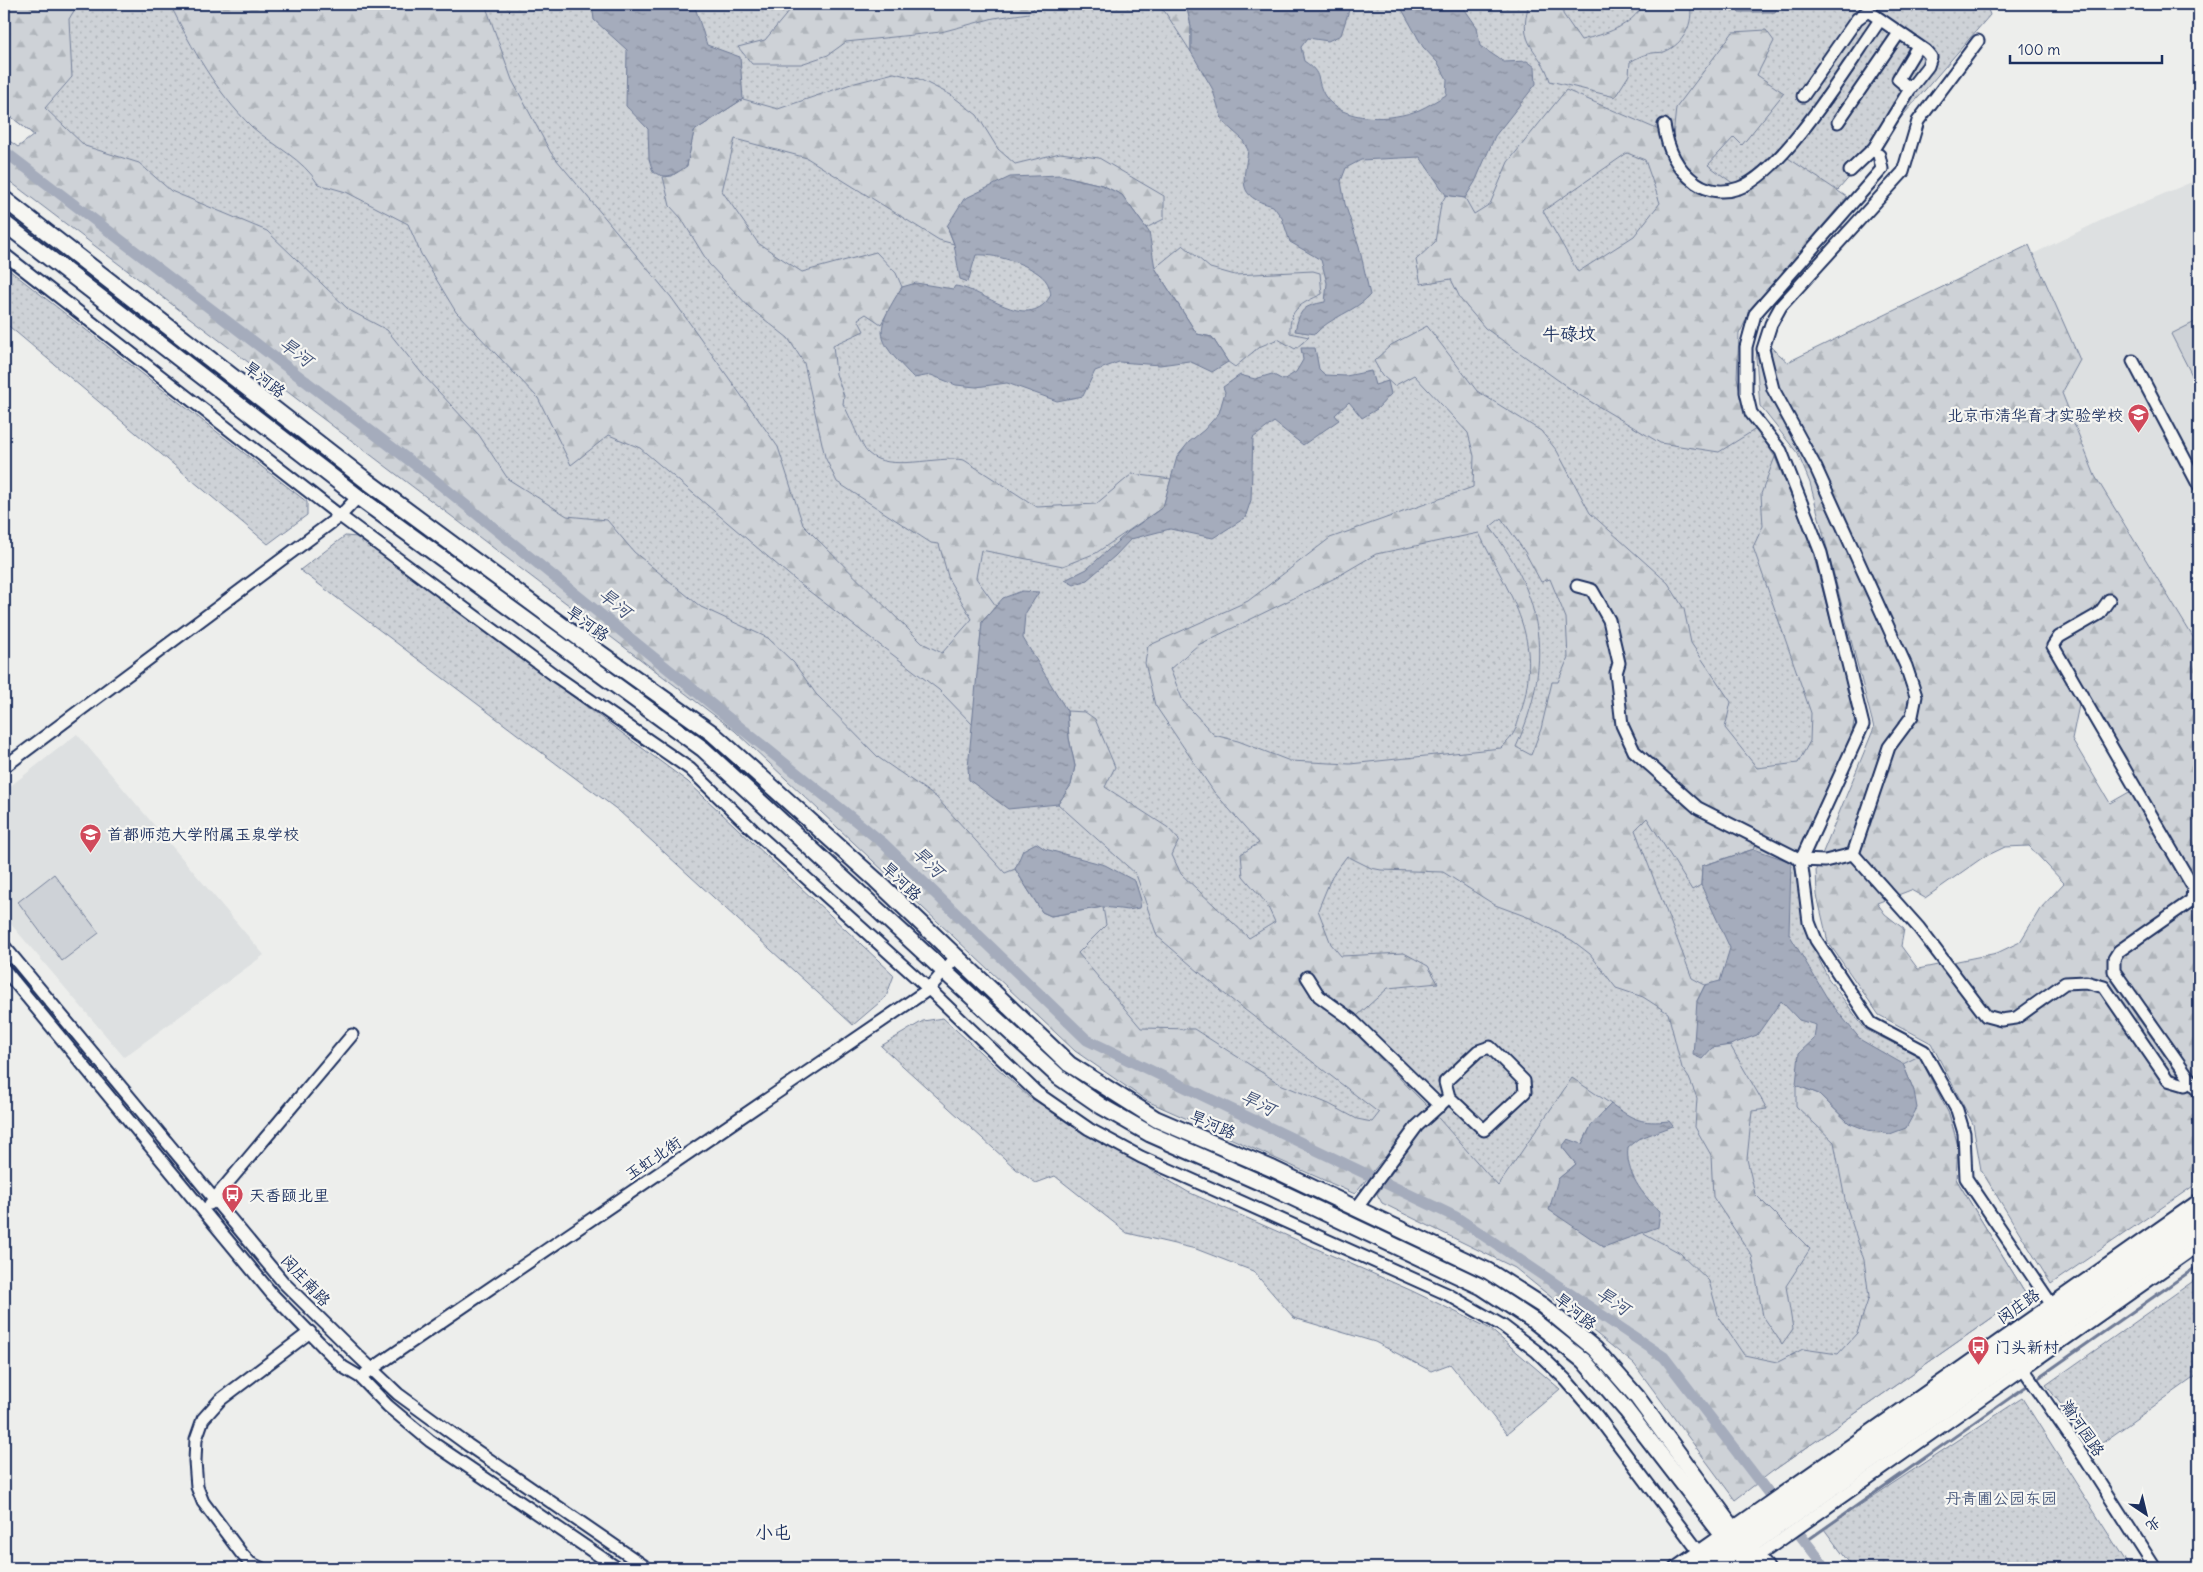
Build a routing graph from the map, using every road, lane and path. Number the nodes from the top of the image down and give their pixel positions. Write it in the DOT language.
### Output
graph roads {
  1 [pos="1880,20"];
  2 [pos="1899,33"];
  3 [pos="1978,41"];
  4 [pos="1918,46"];
  5 [pos="1910,89"];
  6 [pos="1803,96"];
  7 [pos="1838,122"];
  8 [pos="1664,125"];
  9 [pos="1879,155"];
  10 [pos="1850,171"];
  11 [pos="4,200"];
  12 [pos="4,223"];
  13 [pos="4,254"];
  14 [pos="2133,361"];
  15 [pos="298,427"];
  16 [pos="286,441"];
  17 [pos="2199,486"];
  18 [pos="358,497"];
  19 [pos="340,516"];
  20 [pos="439,535"];
  21 [pos="428,549"];
  22 [pos="1576,586"];
  23 [pos="2109,600"];
  24 [pos="4,767"];
  25 [pos="1853,854"];
  26 [pos="1801,860"];
  27 [pos="4,946"];
  28 [pos="956,957"];
  29 [pos="4,969"];
  30 [pos="943,972"];
  31 [pos="1307,977"];
  32 [pos="929,989"];
  33 [pos="352,1034"];
  34 [pos="1050,1048"];
  35 [pos="1039,1060"];
  36 [pos="2192,1081"];
  37 [pos="2199,1092"];
  38 [pos="1449,1097"];
  39 [pos="1440,1106"];
  40 [pos="214,1199"];
  41 [pos="2199,1200"];
  42 [pos="1359,1204"];
  43 [pos="205,1210"];
  44 [pos="2199,1214"];
  45 [pos="2199,1230"];
  46 [pos="2199,1245"];
  47 [pos="2054,1309"];
  48 [pos="310,1332"];
  49 [pos="372,1369"];
  50 [pos="2026,1373"];
  51 [pos="360,1377"];
  52 [pos="1794,1507"];
  53 [pos="1764,1528"];
  54 [pos="1742,1552"];
  55 [pos="1705,1562"];
  56 [pos="261,1568"];
  57 [pos="617,1568"];
  58 [pos="647,1568"];
  59 [pos="1675,1568"];
  60 [pos="2155,1568"];
  1 -- 2 [label="street"];
  1 -- 6 [label="street"];
  1 -- 8 [label="street"];
  2 -- 4 [label="street"];
  2 -- 7 [label="street"];
  3 -- 25 [label="street"];
  4 -- 5 [label="street"];
  4 -- 5 [label="street"];
  5 -- 10 [label="street"];
  9 -- 26 [label="street"];
  11 -- 15 [label="main road, 旱河路"];
  12 -- 16 [label="main road, 旱河路"];
  13 -- 19 [label="street"];
  14 -- 17 [label="street"];
  15 -- 16 [label="main road"];
  15 -- 20 [label="main road, 旱河路"];
  16 -- 18 [label="main road, 旱河路"];
  18 -- 19 [label="street"];
  18 -- 21 [label="main road, 旱河路"];
  19 -- 24 [label="street"];
  19 -- 32 [label="street"];
  20 -- 21 [label="main road"];
  20 -- 28 [label="main road, 旱河路"];
  21 -- 30 [label="main road, 旱河路"];
  22 -- 26 [label="street"];
  23 -- 36 [label="street"];
  25 -- 26 [label="street"];
  25 -- 36 [label="street"];
  26 -- 47 [label="street"];
  27 -- 40 [label="street, 闵庄南路"];
  28 -- 30 [label="street, 玉虹北街"];
  28 -- 34 [label="main road, 旱河路"];
  29 -- 43 [label="street, 闵庄南路"];
  30 -- 32 [label="street, 玉虹北街"];
  30 -- 35 [label="main road, 旱河路"];
  31 -- 39 [label="street"];
  32 -- 49 [label="street, 玉虹北街"];
  32 -- 55 [label="street"];
  33 -- 40 [label="street"];
  34 -- 35 [label="main road"];
  34 -- 42 [label="main road, 旱河路"];
  35 -- 54 [label="main road, 旱河路"];
  36 -- 37 [label="street"];
  38 -- 38 [label="street"];
  38 -- 39 [label="street"];
  39 -- 42 [label="street"];
  40 -- 43 [label="street"];
  40 -- 49 [label="street, 闵庄南路"];
  41 -- 47 [label="street, 闵庄路"];
  42 -- 54 [label="main road, 旱河路"];
  43 -- 48 [label="street, 闵庄南路"];
  44 -- 47 [label="main road, 闵庄路"];
  45 -- 50 [label="main road"];
  46 -- 50 [label="street"];
  47 -- 50 [label="street"];
  47 -- 52 [label="main road, 闵庄路"];
  48 -- 51 [label="street, 闵庄南路"];
  48 -- 56 [label="street"];
  49 -- 51 [label="street, 玉虹北街"];
  49 -- 58 [label="street, 闵庄南路"];
  50 -- 52 [label="main road"];
  50 -- 60 [label="street, 瀚河园路"];
  51 -- 57 [label="street, 闵庄南路"];
  52 -- 53 [label="main road"];
  52 -- 53 [label="street"];
  53 -- 54 [label="main road"];
  53 -- 54 [label="street"];
  54 -- 55 [label="main road"];
  55 -- 59 [label="street"];
}
